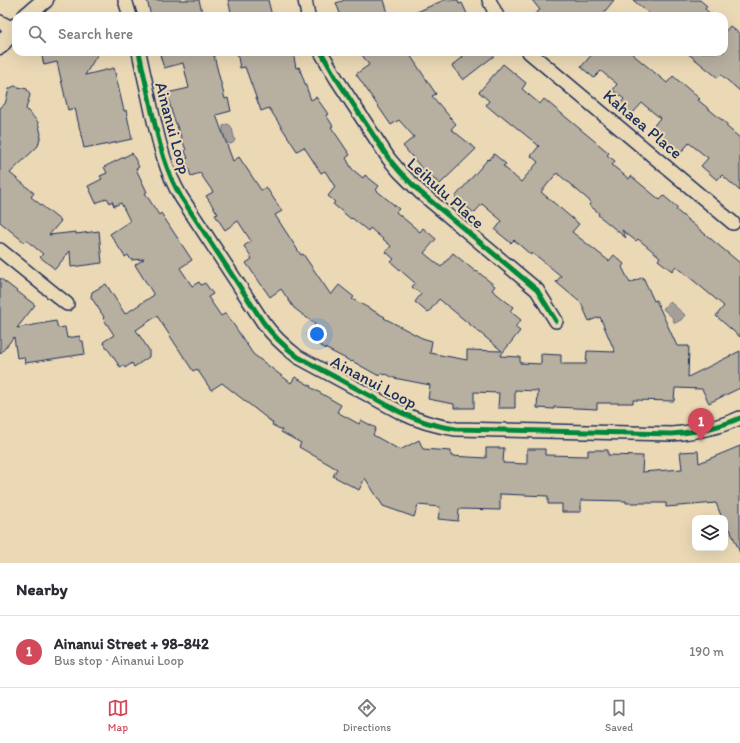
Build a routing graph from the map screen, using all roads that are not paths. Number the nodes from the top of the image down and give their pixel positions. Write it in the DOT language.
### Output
graph roads {
  1 [pos="45,0"];
  2 [pos="125,0"];
  3 [pos="305,0"];
  4 [pos="489,0"];
  5 [pos="31,12"];
  6 [pos="129,12"];
  7 [pos="307,12"];
  8 [pos="496,12"];
  9 [pos="10,26"];
  10 [pos="0,46"];
  11 [pos="140,56"];
  12 [pos="323,56"];
  13 [pos="534,56"];
  14 [pos="733,223"];
  15 [pos="0,250"];
  16 [pos="67,304"];
  17 [pos="556,321"];
  18 [pos="740,418"];
  1 -- 5 [label="street"];
  2 -- 6 [label="street"];
  3 -- 7 [label="street"];
  4 -- 8 [label="street"];
  9 -- 10 [label="street"];
  11 -- 18 [label="street, Ainanui Loop"];
  12 -- 17 [label="street, Leihulu Place"];
  13 -- 14 [label="street, Kahaea Place"];
  15 -- 16 [label="street"];
}
